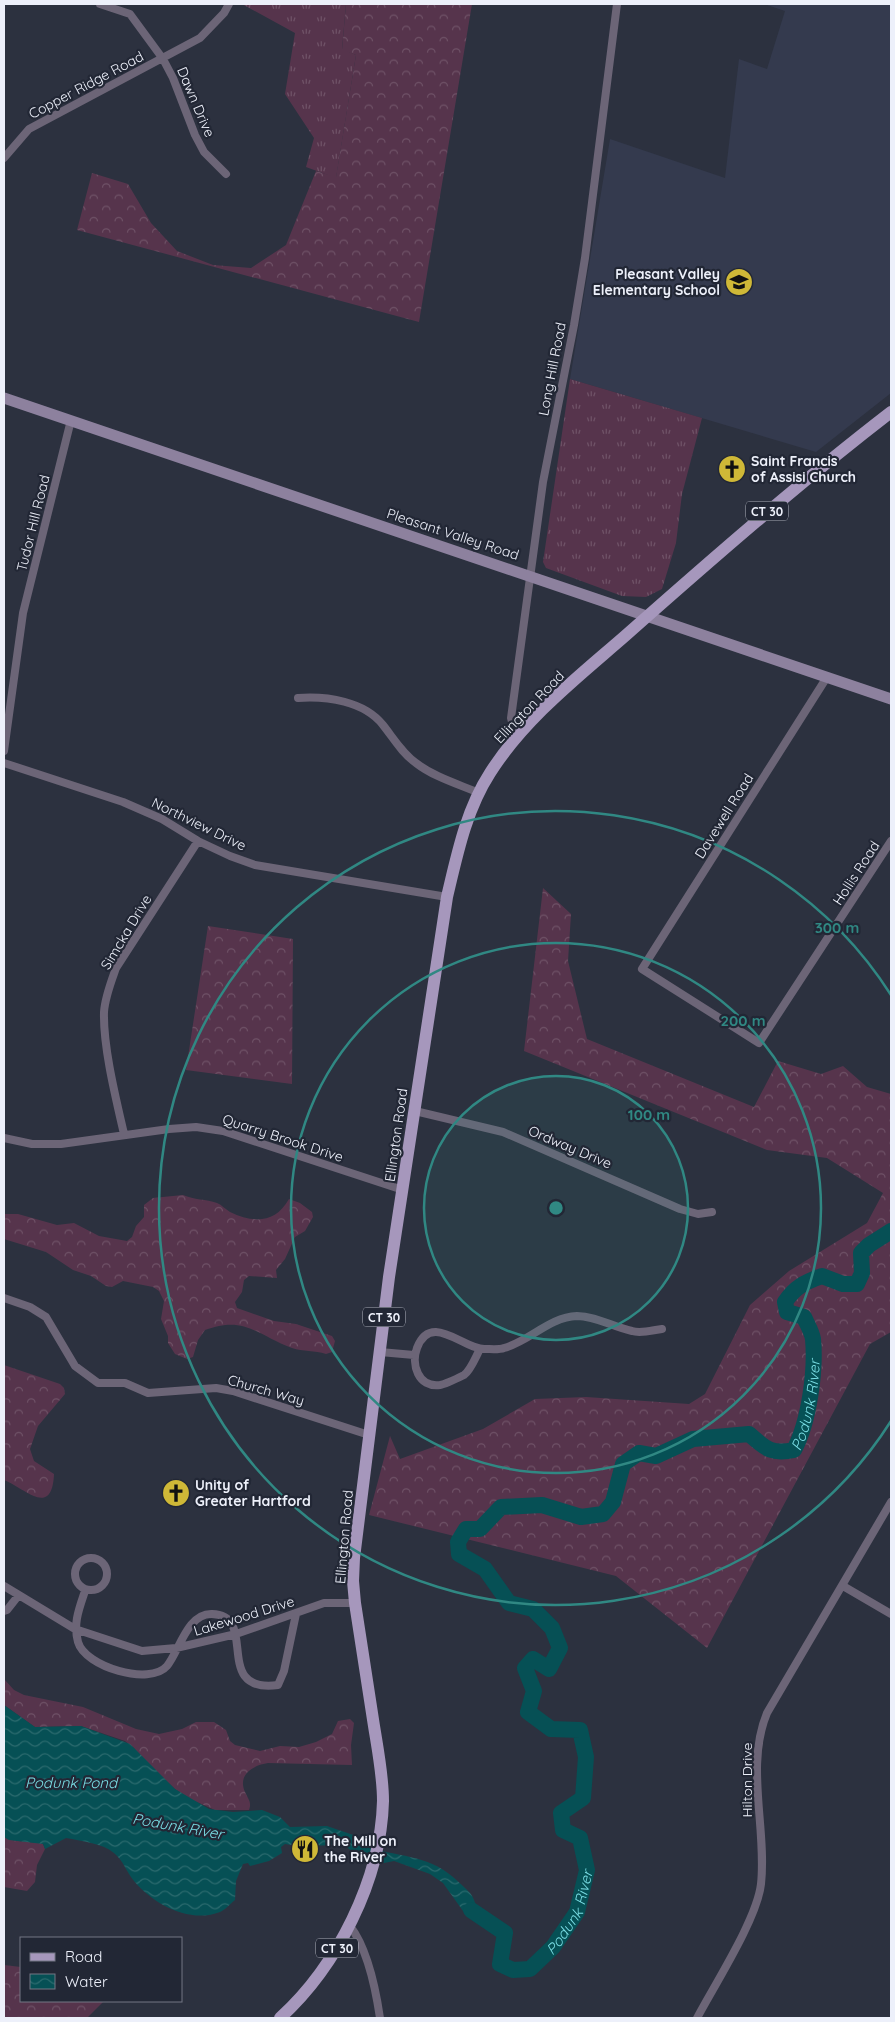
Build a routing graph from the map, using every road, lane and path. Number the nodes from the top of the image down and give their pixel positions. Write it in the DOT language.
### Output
graph roads {
  1 [pos="100,4"];
  2 [pos="229,4"];
  3 [pos="617,4"];
  4 [pos="163,59"];
  5 [pos="4,158"];
  6 [pos="226,174"];
  7 [pos="4,398"];
  8 [pos="891,412"];
  9 [pos="72,420"];
  10 [pos="532,576"];
  11 [pos="647,616"];
  12 [pos="827,677"];
  13 [pos="298,698"];
  14 [pos="891,699"];
  15 [pos="516,737"];
  16 [pos="4,751"];
  17 [pos="4,763"];
  18 [pos="479,793"];
  19 [pos="198,841"];
  20 [pos="891,841"];
  21 [pos="447,898"];
  22 [pos="759,1043"];
  23 [pos="415,1111"];
  24 [pos="124,1134"];
  25 [pos="4,1138"];
  26 [pos="403,1190"];
  27 [pos="712,1212"];
  28 [pos="4,1298"];
  29 [pos="662,1328"];
  30 [pos="480,1349"];
  31 [pos="380,1352"];
  32 [pos="414,1354"];
  33 [pos="369,1435"];
  34 [pos="891,1502"];
  35 [pos="4,1586"];
  36 [pos="843,1586"];
  37 [pos="85,1590"];
  38 [pos="18,1596"];
  39 [pos="355,1603"];
  40 [pos="4,1611"];
  41 [pos="296,1614"];
  42 [pos="891,1614"];
  43 [pos="75,1629"];
  44 [pos="236,1634"];
  45 [pos="176,1648"];
  46 [pos="350,1926"];
  47 [pos="280,2018"];
  48 [pos="380,2018"];
  49 [pos="697,2018"];
  1 -- 4 [label="street, Dawn Drive"];
  2 -- 4 [label="street, Copper Ridge Road"];
  3 -- 10 [label="street, Long Hill Road"];
  4 -- 5 [label="street, Copper Ridge Road"];
  4 -- 6 [label="street, Dawn Drive"];
  7 -- 9 [label="main road, Pleasant Valley Road"];
  8 -- 11 [label="main road, Ellington Road / CT 30"];
  9 -- 10 [label="main road, Pleasant Valley Road"];
  9 -- 16 [label="street, Tudor Hill Road"];
  10 -- 11 [label="main road, Pleasant Valley Road"];
  10 -- 15 [label="street, Long Hill Road"];
  11 -- 12 [label="main road, Pleasant Valley Road"];
  11 -- 15 [label="main road, Ellington Road / CT 30"];
  12 -- 14 [label="main road, Pleasant Valley Road"];
  12 -- 22 [label="street, Davewell Road"];
  13 -- 18 [label="street"];
  15 -- 18 [label="main road, Ellington Road / CT 30"];
  17 -- 19 [label="street, Northview Drive"];
  18 -- 21 [label="main road, Ellington Road / CT 30"];
  19 -- 21 [label="street, Northview Drive"];
  19 -- 24 [label="street, Simcka Drive"];
  20 -- 22 [label="street, Hollis Road"];
  21 -- 23 [label="main road, Ellington Road / CT 30"];
  23 -- 26 [label="main road, Ellington Road / CT 30"];
  23 -- 27 [label="street, Ordway Drive"];
  24 -- 25 [label="street, Quarry Brook Drive"];
  24 -- 26 [label="street, Quarry Brook Drive"];
  26 -- 31 [label="main road, Ellington Road / CT 30"];
  28 -- 33 [label="street, Church Way"];
  29 -- 30 [label="street"];
  30 -- 32 [label="street"];
  30 -- 32 [label="street"];
  31 -- 32 [label="street"];
  31 -- 33 [label="main road, Ellington Road / CT 30"];
  33 -- 39 [label="main road, Ellington Road / CT 30"];
  34 -- 36 [label="street, Hilton Drive"];
  35 -- 38 [label="street, Lakewood Drive"];
  36 -- 42 [label="street"];
  36 -- 49 [label="street, Hilton Drive"];
  37 -- 37 [label="street"];
  37 -- 43 [label="street"];
  38 -- 40 [label="street"];
  38 -- 43 [label="street, Lakewood Drive"];
  39 -- 41 [label="street, Lakewood Drive"];
  39 -- 46 [label="main road, Ellington Road / CT 30"];
  41 -- 44 [label="street, Lakewood Drive"];
  41 -- 44 [label="street"];
  43 -- 45 [label="street, Lakewood Drive"];
  43 -- 45 [label="street"];
  44 -- 45 [label="street, Lakewood Drive"];
  44 -- 45 [label="street"];
  46 -- 47 [label="main road, Ellington Road / CT 30"];
  46 -- 48 [label="street"];
}
